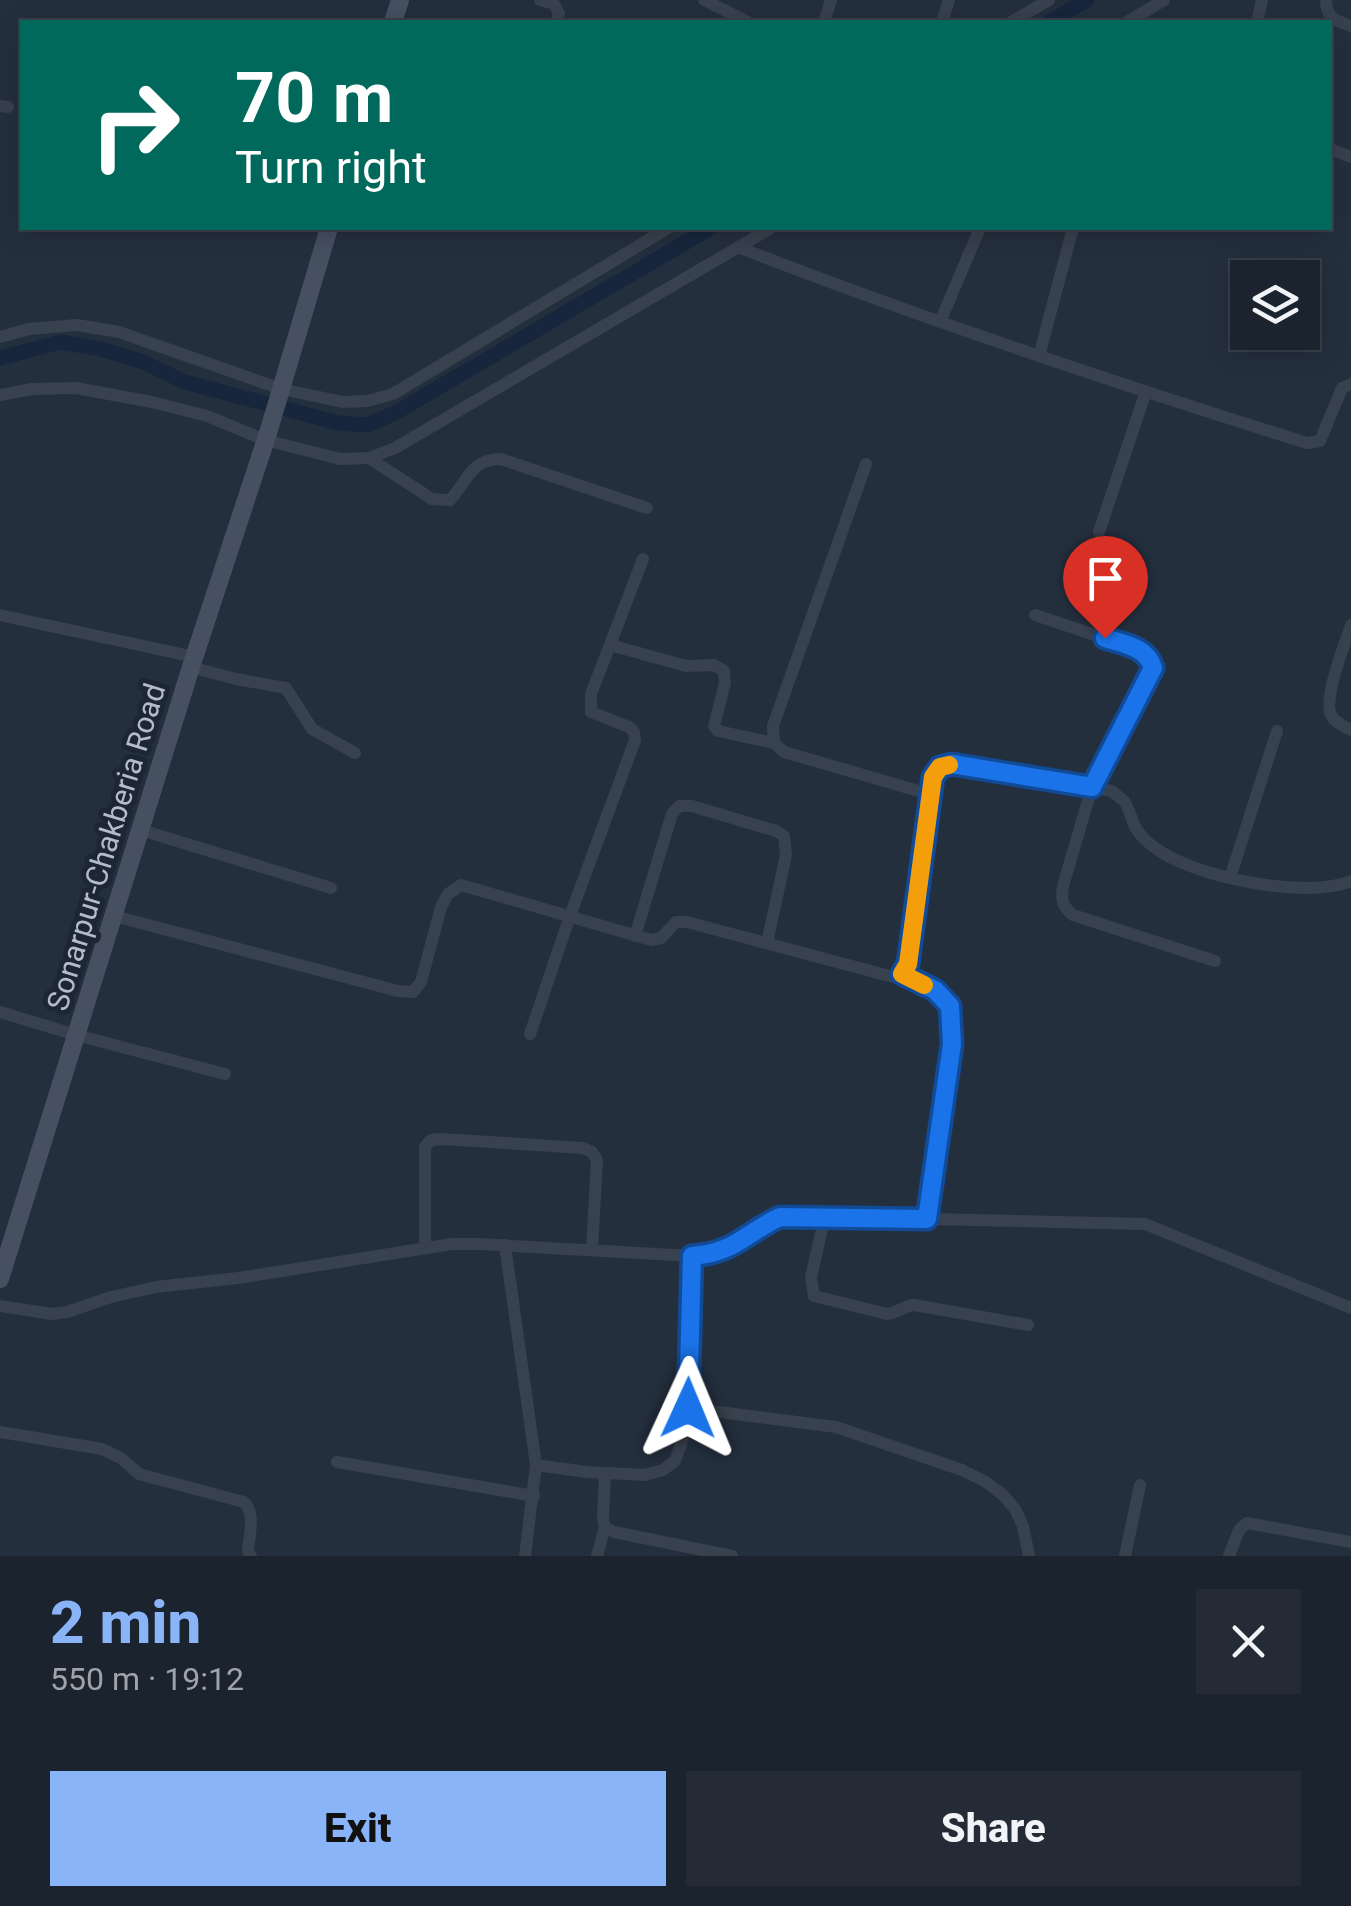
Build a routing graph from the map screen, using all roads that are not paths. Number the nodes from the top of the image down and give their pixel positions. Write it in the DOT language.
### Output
graph roads {
  1 [pos="540,0"];
  2 [pos="704,0"];
  3 [pos="1049,0"];
  4 [pos="1164,0"];
  5 [pos="1326,0"];
  6 [pos="557,20"];
  7 [pos="744,20"];
  8 [pos="1014,20"];
  9 [pos="1130,20"];
  10 [pos="1351,26"];
  11 [pos="327,230"];
  12 [pos="665,230"];
  13 [pos="768,230"];
  14 [pos="979,230"];
  15 [pos="1072,230"];
  16 [pos="738,247"];
  17 [pos="940,322"];
  18 [pos="0,337"];
  19 [pos="1039,356"];
  20 [pos="1351,384"];
  21 [pos="280,391"];
  22 [pos="1145,394"];
  23 [pos="0,395"];
  24 [pos="266,436"];
  25 [pos="369,458"];
  26 [pos="866,464"];
  27 [pos="648,508"];
  28 [pos="1099,532"];
  29 [pos="643,559"];
  30 [pos="1035,614"];
  31 [pos="0,615"];
  32 [pos="1351,625"];
  33 [pos="610,645"];
  34 [pos="193,662"];
  35 [pos="1351,730"];
  36 [pos="1278,731"];
  37 [pos="774,742"];
  38 [pos="355,753"];
  39 [pos="1092,787"];
  40 [pos="929,794"];
  41 [pos="140,830"];
  42 [pos="1230,878"];
  43 [pos="1351,881"];
  44 [pos="331,888"];
  45 [pos="114,916"];
  46 [pos="570,916"];
  47 [pos="636,936"];
  48 [pos="767,944"];
  49 [pos="1215,961"];
  50 [pos="902,974"];
  51 [pos="0,1012"];
  52 [pos="530,1034"];
  53 [pos="76,1035"];
  54 [pos="225,1074"];
  55 [pos="825,1216"];
  56 [pos="927,1219"];
  57 [pos="6,1235"];
  58 [pos="505,1245"];
  59 [pos="425,1248"];
  60 [pos="592,1249"];
  61 [pos="692,1256"];
  62 [pos="0,1277"];
  63 [pos="0,1306"];
  64 [pos="1351,1308"];
  65 [pos="1028,1325"];
  66 [pos="688,1408"];
  67 [pos="0,1432"];
  68 [pos="337,1462"];
  69 [pos="536,1465"];
  70 [pos="605,1473"];
  71 [pos="1140,1486"];
  72 [pos="534,1496"];
  73 [pos="605,1526"];
  74 [pos="1351,1542"];
  75 [pos="251,1556"];
  76 [pos="525,1556"];
  77 [pos="597,1556"];
  78 [pos="732,1556"];
  79 [pos="1030,1556"];
  80 [pos="1124,1556"];
  81 [pos="1229,1556"];
  1 -- 6 [label="street"];
  2 -- 7 [label="street"];
  3 -- 8 [label="street"];
  4 -- 9 [label="street"];
  5 -- 10 [label="street"];
  11 -- 21 [label="main road"];
  12 -- 21 [label="street"];
  13 -- 16 [label="street"];
  14 -- 17 [label="street"];
  15 -- 19 [label="street"];
  16 -- 17 [label="street"];
  16 -- 25 [label="street"];
  17 -- 19 [label="street"];
  18 -- 21 [label="street"];
  19 -- 22 [label="street"];
  20 -- 22 [label="street"];
  21 -- 24 [label="main road, Sonarpur-Chakberia Road"];
  22 -- 28 [label="street"];
  23 -- 24 [label="street"];
  24 -- 25 [label="street"];
  24 -- 34 [label="main road, Sonarpur-Chakberia Road"];
  25 -- 27 [label="street"];
  26 -- 37 [label="street"];
  29 -- 33 [label="street"];
  30 -- 39 [label="street"];
  31 -- 34 [label="street"];
  32 -- 35 [label="street"];
  33 -- 37 [label="street"];
  33 -- 46 [label="street"];
  34 -- 38 [label="street"];
  34 -- 41 [label="main road, Sonarpur-Chakberia Road"];
  36 -- 42 [label="street"];
  37 -- 40 [label="street"];
  39 -- 40 [label="street"];
  39 -- 42 [label="street"];
  39 -- 49 [label="street"];
  40 -- 50 [label="street"];
  41 -- 44 [label="street"];
  41 -- 45 [label="main road, Sonarpur-Chakberia Road"];
  42 -- 43 [label="street"];
  45 -- 46 [label="street"];
  45 -- 53 [label="main road, Sonarpur-Chakberia Road"];
  46 -- 47 [label="street"];
  46 -- 52 [label="street"];
  47 -- 48 [label="street"];
  47 -- 48 [label="street"];
  48 -- 50 [label="street"];
  50 -- 56 [label="street"];
  51 -- 53 [label="street"];
  53 -- 54 [label="street"];
  53 -- 57 [label="main road, Sonarpur-Chakberia Road"];
  55 -- 56 [label="street"];
  55 -- 61 [label="street"];
  55 -- 65 [label="street"];
  56 -- 64 [label="street"];
  57 -- 62 [label="main road, Sonarpur-Chakberia Road"];
  58 -- 59 [label="street"];
  58 -- 60 [label="street"];
  58 -- 69 [label="street"];
  59 -- 60 [label="street"];
  59 -- 63 [label="street"];
  60 -- 61 [label="street"];
  61 -- 66 [label="street"];
  66 -- 70 [label="street"];
  66 -- 79 [label="street"];
  67 -- 75 [label="street"];
  68 -- 72 [label="street"];
  69 -- 70 [label="street"];
  69 -- 72 [label="street"];
  70 -- 73 [label="street"];
  71 -- 80 [label="street"];
  72 -- 76 [label="street"];
  73 -- 77 [label="street"];
  73 -- 78 [label="street"];
  74 -- 81 [label="street"];
}
